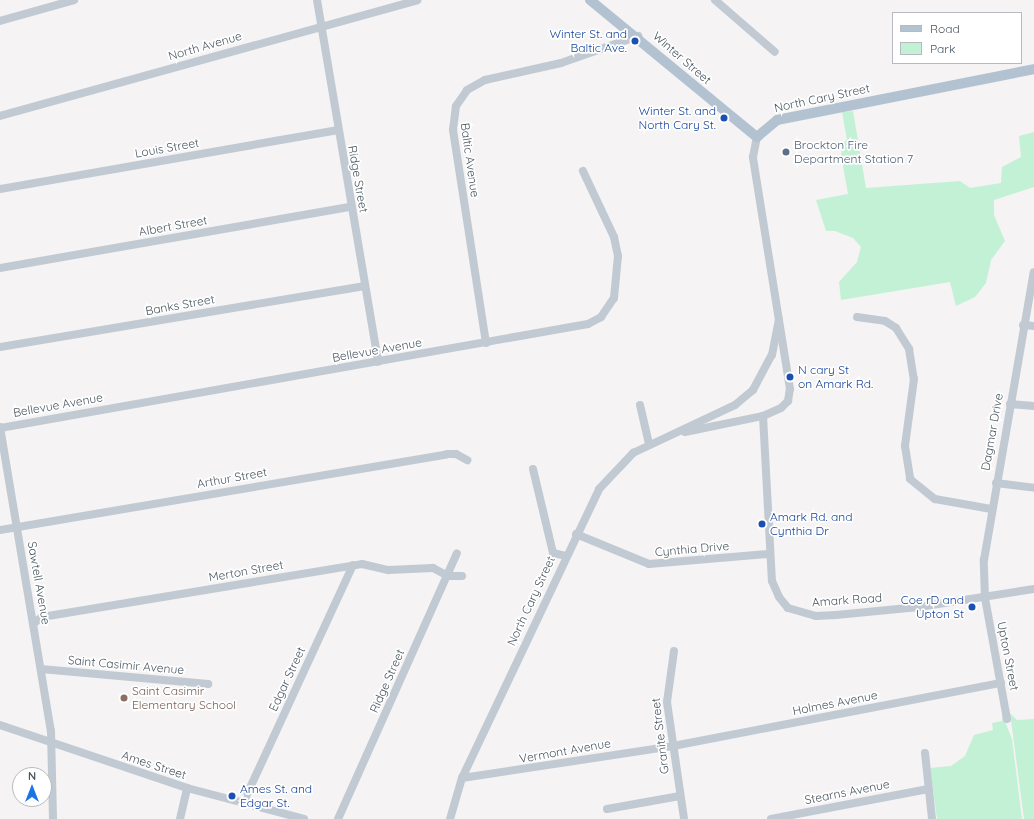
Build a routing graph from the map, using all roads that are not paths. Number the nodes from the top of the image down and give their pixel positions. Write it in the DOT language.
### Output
graph roads {
  1 [pos="74,0"];
  2 [pos="317,0"];
  3 [pos="417,0"];
  4 [pos="590,0"];
  5 [pos="715,0"];
  6 [pos="0,21"];
  7 [pos="322,26"];
  8 [pos="638,36"];
  9 [pos="774,52"];
  10 [pos="1034,69"];
  11 [pos="0,116"];
  12 [pos="337,130"];
  13 [pos="757,136"];
  14 [pos="583,171"];
  15 [pos="0,189"];
  16 [pos="351,207"];
  17 [pos="0,268"];
  18 [pos="1034,272"];
  19 [pos="365,286"];
  20 [pos="857,317"];
  21 [pos="779,320"];
  22 [pos="1023,325"];
  23 [pos="1034,326"];
  24 [pos="486,343"];
  25 [pos="0,348"];
  26 [pos="378,362"];
  27 [pos="1010,404"];
  28 [pos="640,405"];
  29 [pos="1034,406"];
  30 [pos="763,416"];
  31 [pos="0,427"];
  32 [pos="680,432"];
  33 [pos="649,444"];
  34 [pos="467,460"];
  35 [pos="533,468"];
  36 [pos="996,483"];
  37 [pos="1034,488"];
  38 [pos="991,509"];
  39 [pos="17,527"];
  40 [pos="0,530"];
  41 [pos="576,534"];
  42 [pos="457,553"];
  43 [pos="769,554"];
  44 [pos="566,556"];
  45 [pos="353,565"];
  46 [pos="448,576"];
  47 [pos="462,576"];
  48 [pos="1034,589"];
  49 [pos="985,598"];
  50 [pos="34,623"];
  51 [pos="674,651"];
  52 [pos="41,669"];
  53 [pos="1001,683"];
  54 [pos="208,684"];
  55 [pos="1007,719"];
  56 [pos="0,725"];
  57 [pos="50,743"];
  58 [pos="673,746"];
  59 [pos="925,753"];
  60 [pos="462,778"];
  61 [pos="187,788"];
  62 [pos="928,789"];
  63 [pos="680,796"];
  64 [pos="244,803"];
  65 [pos="607,809"];
  66 [pos="53,819"];
  67 [pos="180,819"];
  68 [pos="304,819"];
  69 [pos="338,819"];
  70 [pos="450,819"];
  71 [pos="684,819"];
  72 [pos="771,819"];
  73 [pos="932,819"];
  1 -- 6 [label="street"];
  2 -- 7 [label="street, Ridge Street"];
  3 -- 7 [label="street, North Avenue"];
  4 -- 8 [label="main road, Winter Street"];
  5 -- 9 [label="street"];
  7 -- 11 [label="street, North Avenue"];
  7 -- 12 [label="street, Ridge Street"];
  8 -- 13 [label="main road, Winter Street"];
  8 -- 24 [label="street, Baltic Avenue"];
  10 -- 13 [label="main road, North Cary Street"];
  12 -- 15 [label="street, Louis Street"];
  12 -- 16 [label="street, Ridge Street"];
  13 -- 21 [label="street, North Cary Street"];
  14 -- 24 [label="street, Bellevue Avenue"];
  16 -- 17 [label="street, Albert Street"];
  16 -- 19 [label="street, Ridge Street"];
  18 -- 22 [label="street, Dagmar Drive"];
  19 -- 25 [label="street, Banks Street"];
  19 -- 26 [label="street, Ridge Street"];
  20 -- 38 [label="street"];
  21 -- 30 [label="street, North Cary Street"];
  21 -- 32 [label="street, North Cary Street"];
  22 -- 23 [label="street"];
  22 -- 27 [label="street, Dagmar Drive"];
  24 -- 26 [label="street, Bellevue Avenue"];
  26 -- 31 [label="street, Bellevue Avenue"];
  27 -- 29 [label="street"];
  27 -- 36 [label="street, Dagmar Drive"];
  28 -- 33 [label="street"];
  30 -- 32 [label="street, North Cary Street"];
  30 -- 43 [label="street, Amark Road"];
  31 -- 39 [label="street, Sawtell Avenue"];
  32 -- 33 [label="street, North Cary Street"];
  33 -- 41 [label="street, North Cary Street"];
  34 -- 39 [label="street, Arthur Street"];
  35 -- 44 [label="street"];
  36 -- 37 [label="street"];
  36 -- 38 [label="street, Dagmar Drive"];
  38 -- 49 [label="street, Dagmar Drive"];
  39 -- 40 [label="street, Arthur Street"];
  39 -- 50 [label="street, Sawtell Avenue"];
  41 -- 43 [label="street, Cynthia Drive"];
  41 -- 44 [label="street, North Cary Street"];
  42 -- 46 [label="street, Ridge Street"];
  43 -- 49 [label="street, Amark Road"];
  44 -- 60 [label="street, North Cary Street"];
  45 -- 46 [label="street, Merton Street"];
  45 -- 50 [label="street, Merton Street"];
  45 -- 64 [label="street, Edgar Street"];
  46 -- 47 [label="street, Merton Street"];
  46 -- 69 [label="street, Ridge Street"];
  48 -- 49 [label="street, Amark Road"];
  49 -- 53 [label="street, Upton Street"];
  50 -- 52 [label="street, Sawtell Avenue"];
  51 -- 58 [label="street, Granite Street"];
  52 -- 54 [label="street, Saint Casimir Avenue"];
  52 -- 57 [label="street, Sawtell Avenue"];
  53 -- 55 [label="street, Upton Street"];
  53 -- 58 [label="street, Holmes Avenue"];
  56 -- 57 [label="street, Ames Street"];
  57 -- 61 [label="street, Ames Street"];
  57 -- 66 [label="street, Sawtell Avenue"];
  58 -- 60 [label="street, Vermont Avenue"];
  58 -- 63 [label="street, Granite Street"];
  59 -- 62 [label="street"];
  60 -- 70 [label="street, North Cary Street"];
  61 -- 64 [label="street, Ames Street"];
  61 -- 67 [label="street"];
  62 -- 72 [label="street, Stearns Avenue"];
  62 -- 73 [label="street"];
  63 -- 65 [label="street"];
  63 -- 71 [label="street, Granite Street"];
  64 -- 68 [label="street, Ames Street"];
}
